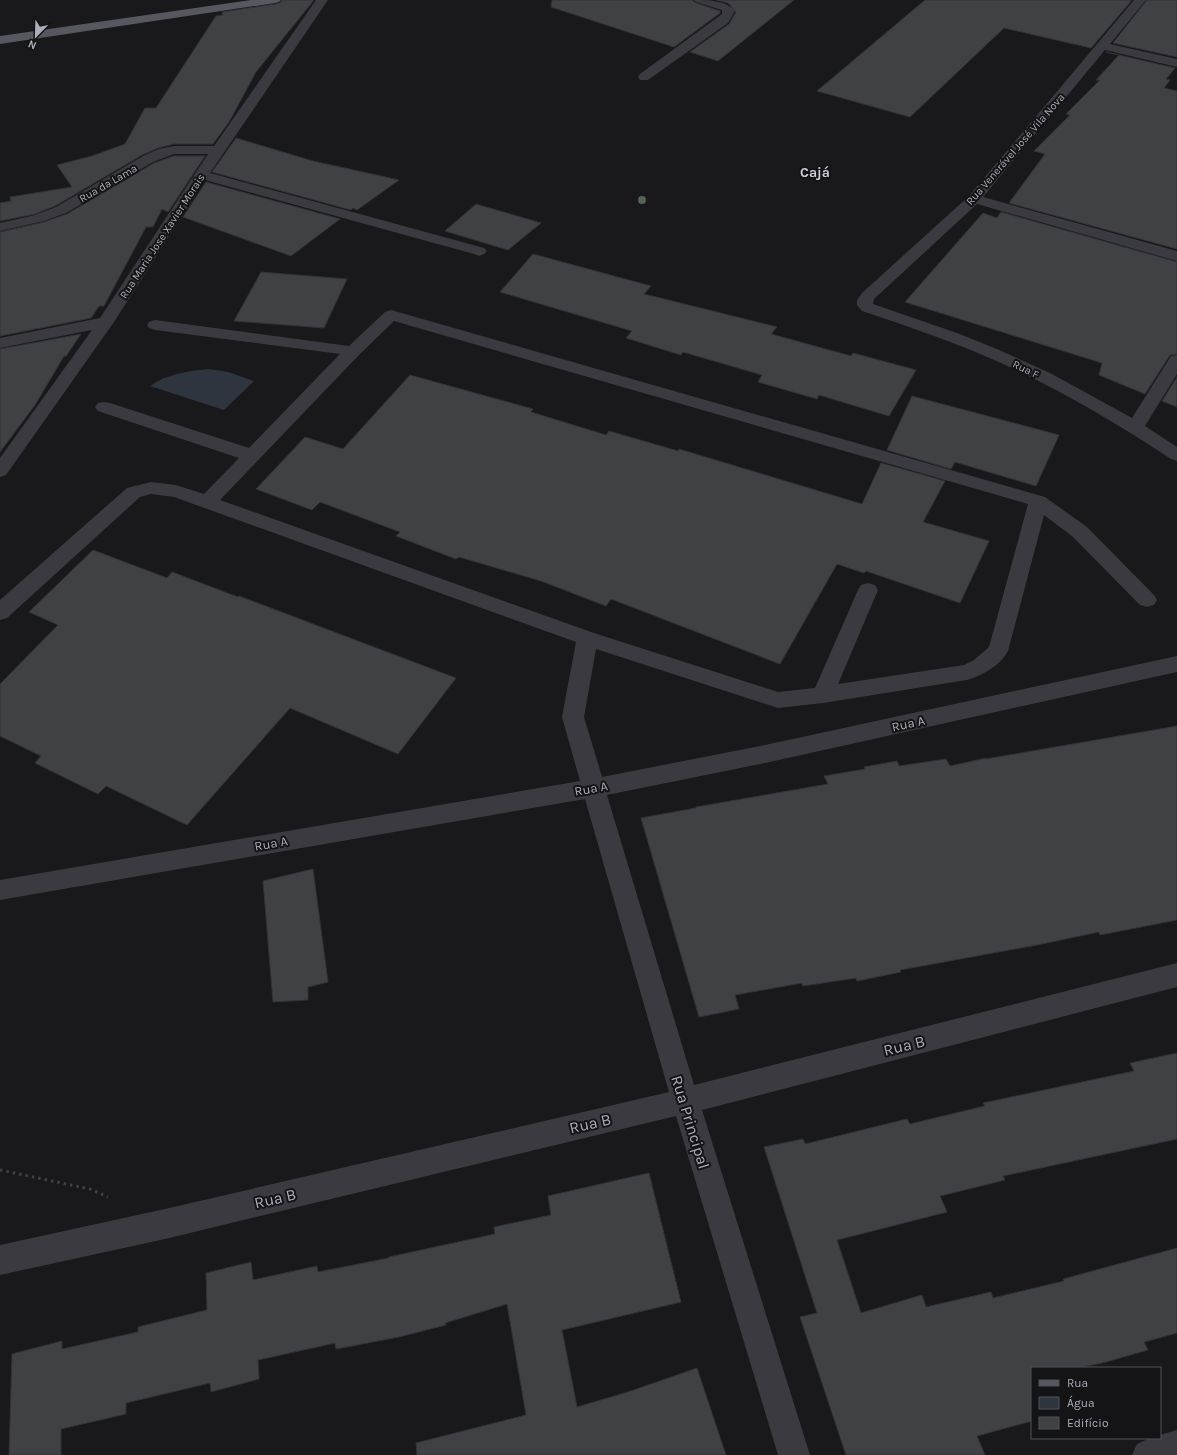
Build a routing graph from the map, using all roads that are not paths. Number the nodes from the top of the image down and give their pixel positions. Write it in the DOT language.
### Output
graph roads {
  1 [pos="275,0"];
  2 [pos="322,0"];
  3 [pos="700,0"];
  4 [pos="1140,0"];
  5 [pos="0,40"];
  6 [pos="1103,46"];
  7 [pos="1177,63"];
  8 [pos="644,77"];
  9 [pos="218,150"];
  10 [pos="202,175"];
  11 [pos="974,199"];
  12 [pos="0,227"];
  13 [pos="479,250"];
  14 [pos="1177,256"];
  15 [pos="865,305"];
  16 [pos="106,322"];
  17 [pos="155,325"];
  18 [pos="0,343"];
  19 [pos="354,351"];
  20 [pos="1177,360"];
  21 [pos="104,407"];
  22 [pos="1136,427"];
  23 [pos="253,456"];
  24 [pos="1177,456"];
  25 [pos="2,464"];
  26 [pos="1038,501"];
  27 [pos="206,502"];
  28 [pos="868,590"];
  29 [pos="1147,600"];
  30 [pos="0,613"];
  31 [pos="587,638"];
  32 [pos="1177,664"];
  33 [pos="823,695"];
  34 [pos="594,788"];
  35 [pos="0,890"];
  36 [pos="1177,975"];
  37 [pos="684,1101"];
  38 [pos="0,1260"];
  39 [pos="1177,1446"];
  40 [pos="794,1455"];
  41 [pos="1148,1455"];
  1 -- 5 [label="main road"];
  2 -- 9 [label="street, Rua Maria Jose Xavier Morais"];
  3 -- 8 [label="street"];
  4 -- 6 [label="street, Rua Venerável José Vila Nova"];
  6 -- 7 [label="street"];
  6 -- 11 [label="street, Rua Venerável José Vila Nova"];
  9 -- 10 [label="street, Rua Maria Jose Xavier Morais"];
  9 -- 12 [label="street, Rua da Lama"];
  10 -- 13 [label="street"];
  10 -- 16 [label="street, Rua Maria Jose Xavier Morais"];
  11 -- 14 [label="street"];
  11 -- 15 [label="street, Rua Venerável José Vila Nova"];
  15 -- 22 [label="street, Rua F"];
  16 -- 18 [label="street"];
  16 -- 25 [label="street, Rua Maria Jose Xavier Morais"];
  17 -- 19 [label="street"];
  19 -- 23 [label="street"];
  19 -- 26 [label="street"];
  20 -- 22 [label="street"];
  21 -- 23 [label="street"];
  22 -- 24 [label="street, Rua F"];
  23 -- 27 [label="street"];
  26 -- 29 [label="street"];
  26 -- 33 [label="street"];
  27 -- 30 [label="street"];
  27 -- 31 [label="street"];
  28 -- 33 [label="street"];
  31 -- 33 [label="street"];
  31 -- 34 [label="street, Rua Principal"];
  32 -- 34 [label="street, Rua A"];
  34 -- 35 [label="street, Rua A"];
  34 -- 37 [label="street, Rua Principal"];
  36 -- 37 [label="street, Rua B"];
  37 -- 38 [label="street, Rua B"];
  37 -- 40 [label="street, Rua Principal"];
  39 -- 41 [label="street"];
}
